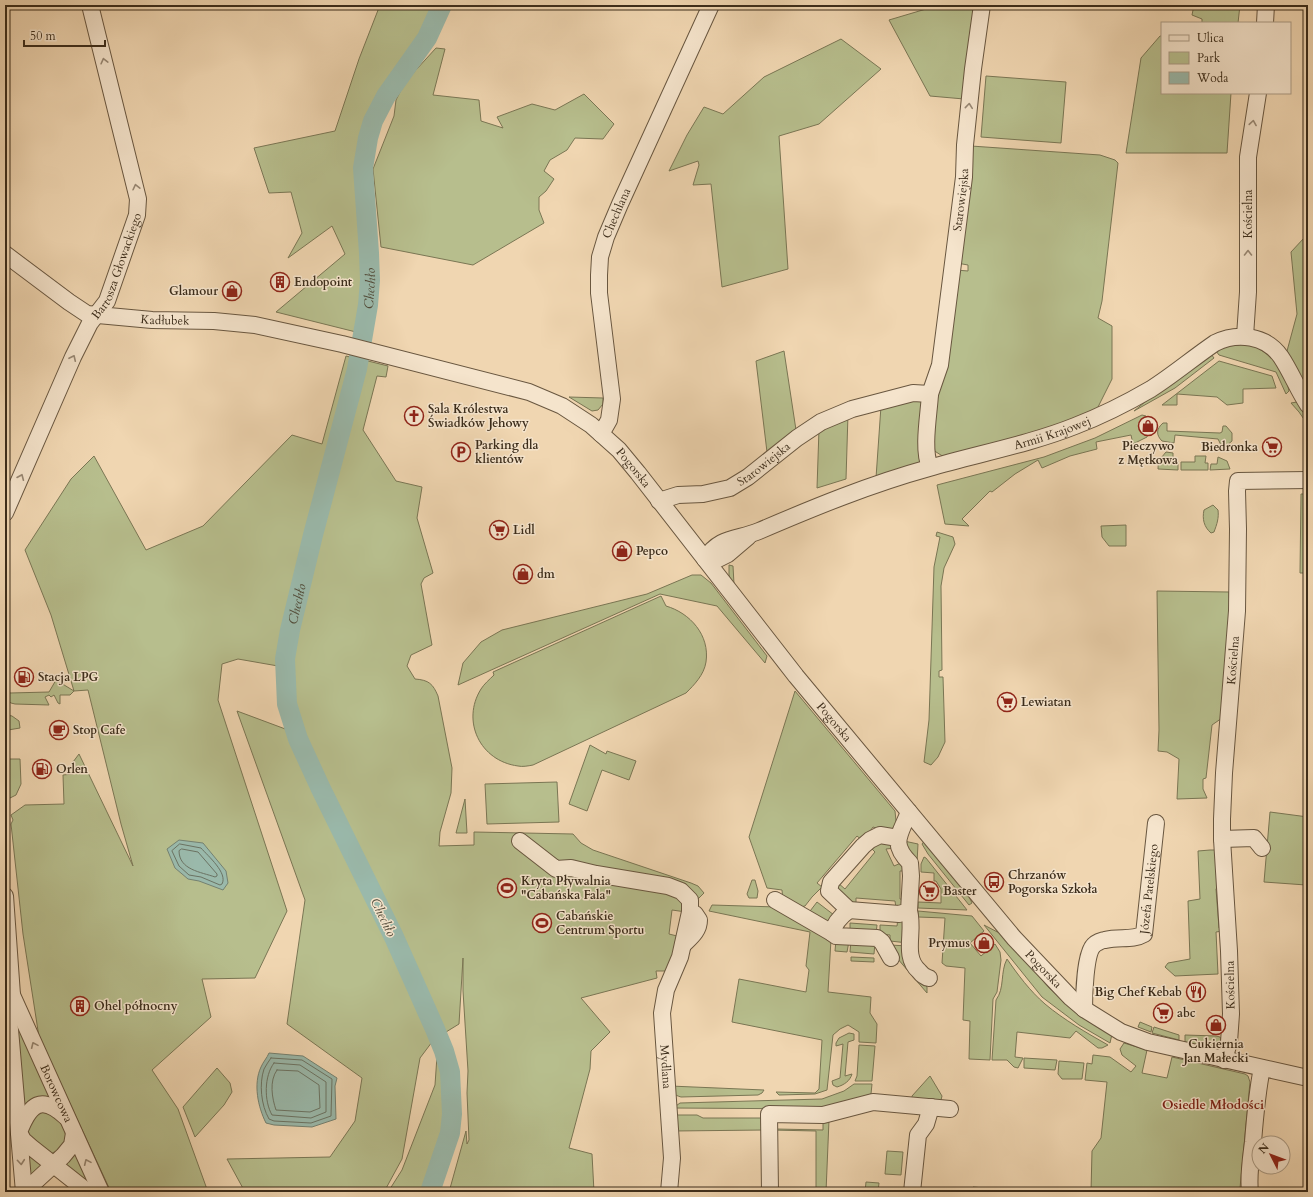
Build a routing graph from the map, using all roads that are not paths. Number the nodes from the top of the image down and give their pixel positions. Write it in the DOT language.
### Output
graph roads {
  1 [pos="90,5"];
  2 [pos="711,5"];
  3 [pos="982,5"];
  4 [pos="1266,5"];
  5 [pos="1265,22"];
  6 [pos="1258,94"];
  7 [pos="5,254"];
  8 [pos="95,315"];
  9 [pos="1245,336"];
  10 [pos="372,352"];
  11 [pos="930,394"];
  12 [pos="1308,405"];
  13 [pos="600,434"];
  14 [pos="930,468"];
  15 [pos="1308,480"];
  16 [pos="659,501"];
  17 [pos="5,513"];
  18 [pos="705,559"];
  19 [pos="909,812"];
  20 [pos="1156,822"];
  21 [pos="898,838"];
  22 [pos="1222,839"];
  23 [pos="520,841"];
  24 [pos="1262,848"];
  25 [pos="5,896"];
  26 [pos="775,900"];
  27 [pos="849,910"];
  28 [pos="909,911"];
  29 [pos="832,933"];
  30 [pos="891,958"];
  31 [pos="929,978"];
  32 [pos="9,995"];
  33 [pos="1084,1009"];
  34 [pos="1224,1060"];
  35 [pos="1262,1068"];
  36 [pos="1308,1078"];
  37 [pos="931,1107"];
  38 [pos="950,1109"];
  39 [pos="67,1118"];
  40 [pos="19,1132"];
  41 [pos="74,1133"];
  42 [pos="53,1164"];
  43 [pos="24,1192"];
  44 [pos="88,1192"];
  45 [pos="101,1192"];
  46 [pos="669,1192"];
  47 [pos="770,1192"];
  48 [pos="912,1192"];
  49 [pos="1250,1192"];
  8 -- 1 [label="street, Bartosza Głowackiego, one-way"];
  2 -- 13 [label="street, Chechlana"];
  11 -- 3 [label="street, Starowiejska, one-way"];
  4 -- 5 [label="street"];
  9 -- 6 [label="street, Kościelna, one-way"];
  7 -- 8 [label="street, Kadłubek"];
  8 -- 10 [label="street, Kadłubek"];
  17 -- 8 [label="street, Bartosza Głowackiego, one-way"];
  9 -- 12 [label="street, Armii Krajowej"];
  9 -- 14 [label="street, Armii Krajowej"];
  10 -- 13 [label="street, Pogorska"];
  11 -- 14 [label="street, Starowiejska"];
  11 -- 16 [label="street, Starowiejska"];
  13 -- 16 [label="street, Pogorska"];
  14 -- 18 [label="street, Armii Krajowej"];
  15 -- 22 [label="street, Kościelna"];
  16 -- 18 [label="street, Pogorska"];
  18 -- 19 [label="street, Pogorska"];
  19 -- 21 [label="street"];
  19 -- 33 [label="street, Pogorska"];
  20 -- 33 [label="street, Józefa Patelskiego"];
  21 -- 27 [label="street"];
  21 -- 28 [label="street"];
  22 -- 24 [label="street"];
  22 -- 34 [label="street, Kościelna"];
  23 -- 46 [label="street, Mydlana"];
  25 -- 32 [label="street"];
  26 -- 29 [label="street"];
  27 -- 28 [label="street"];
  27 -- 29 [label="street"];
  28 -- 31 [label="street"];
  29 -- 30 [label="street"];
  39 -- 32 [label="street, Borowcowa, one-way"];
  32 -- 40 [label="street"];
  33 -- 34 [label="street, Pogorska"];
  34 -- 35 [label="street, Pogorska"];
  35 -- 36 [label="street, Pogorska"];
  35 -- 49 [label="street"];
  37 -- 38 [label="street"];
  37 -- 47 [label="street"];
  37 -- 48 [label="street"];
  39 -- 40 [label="street"];
  39 -- 41 [label="street, Borowcowa"];
  40 -- 42 [label="street"];
  40 -- 43 [label="street, one-way"];
  41 -- 42 [label="street"];
  45 -- 41 [label="street, Borowcowa, one-way"];
  42 -- 43 [label="street"];
  42 -- 44 [label="street"];
}
